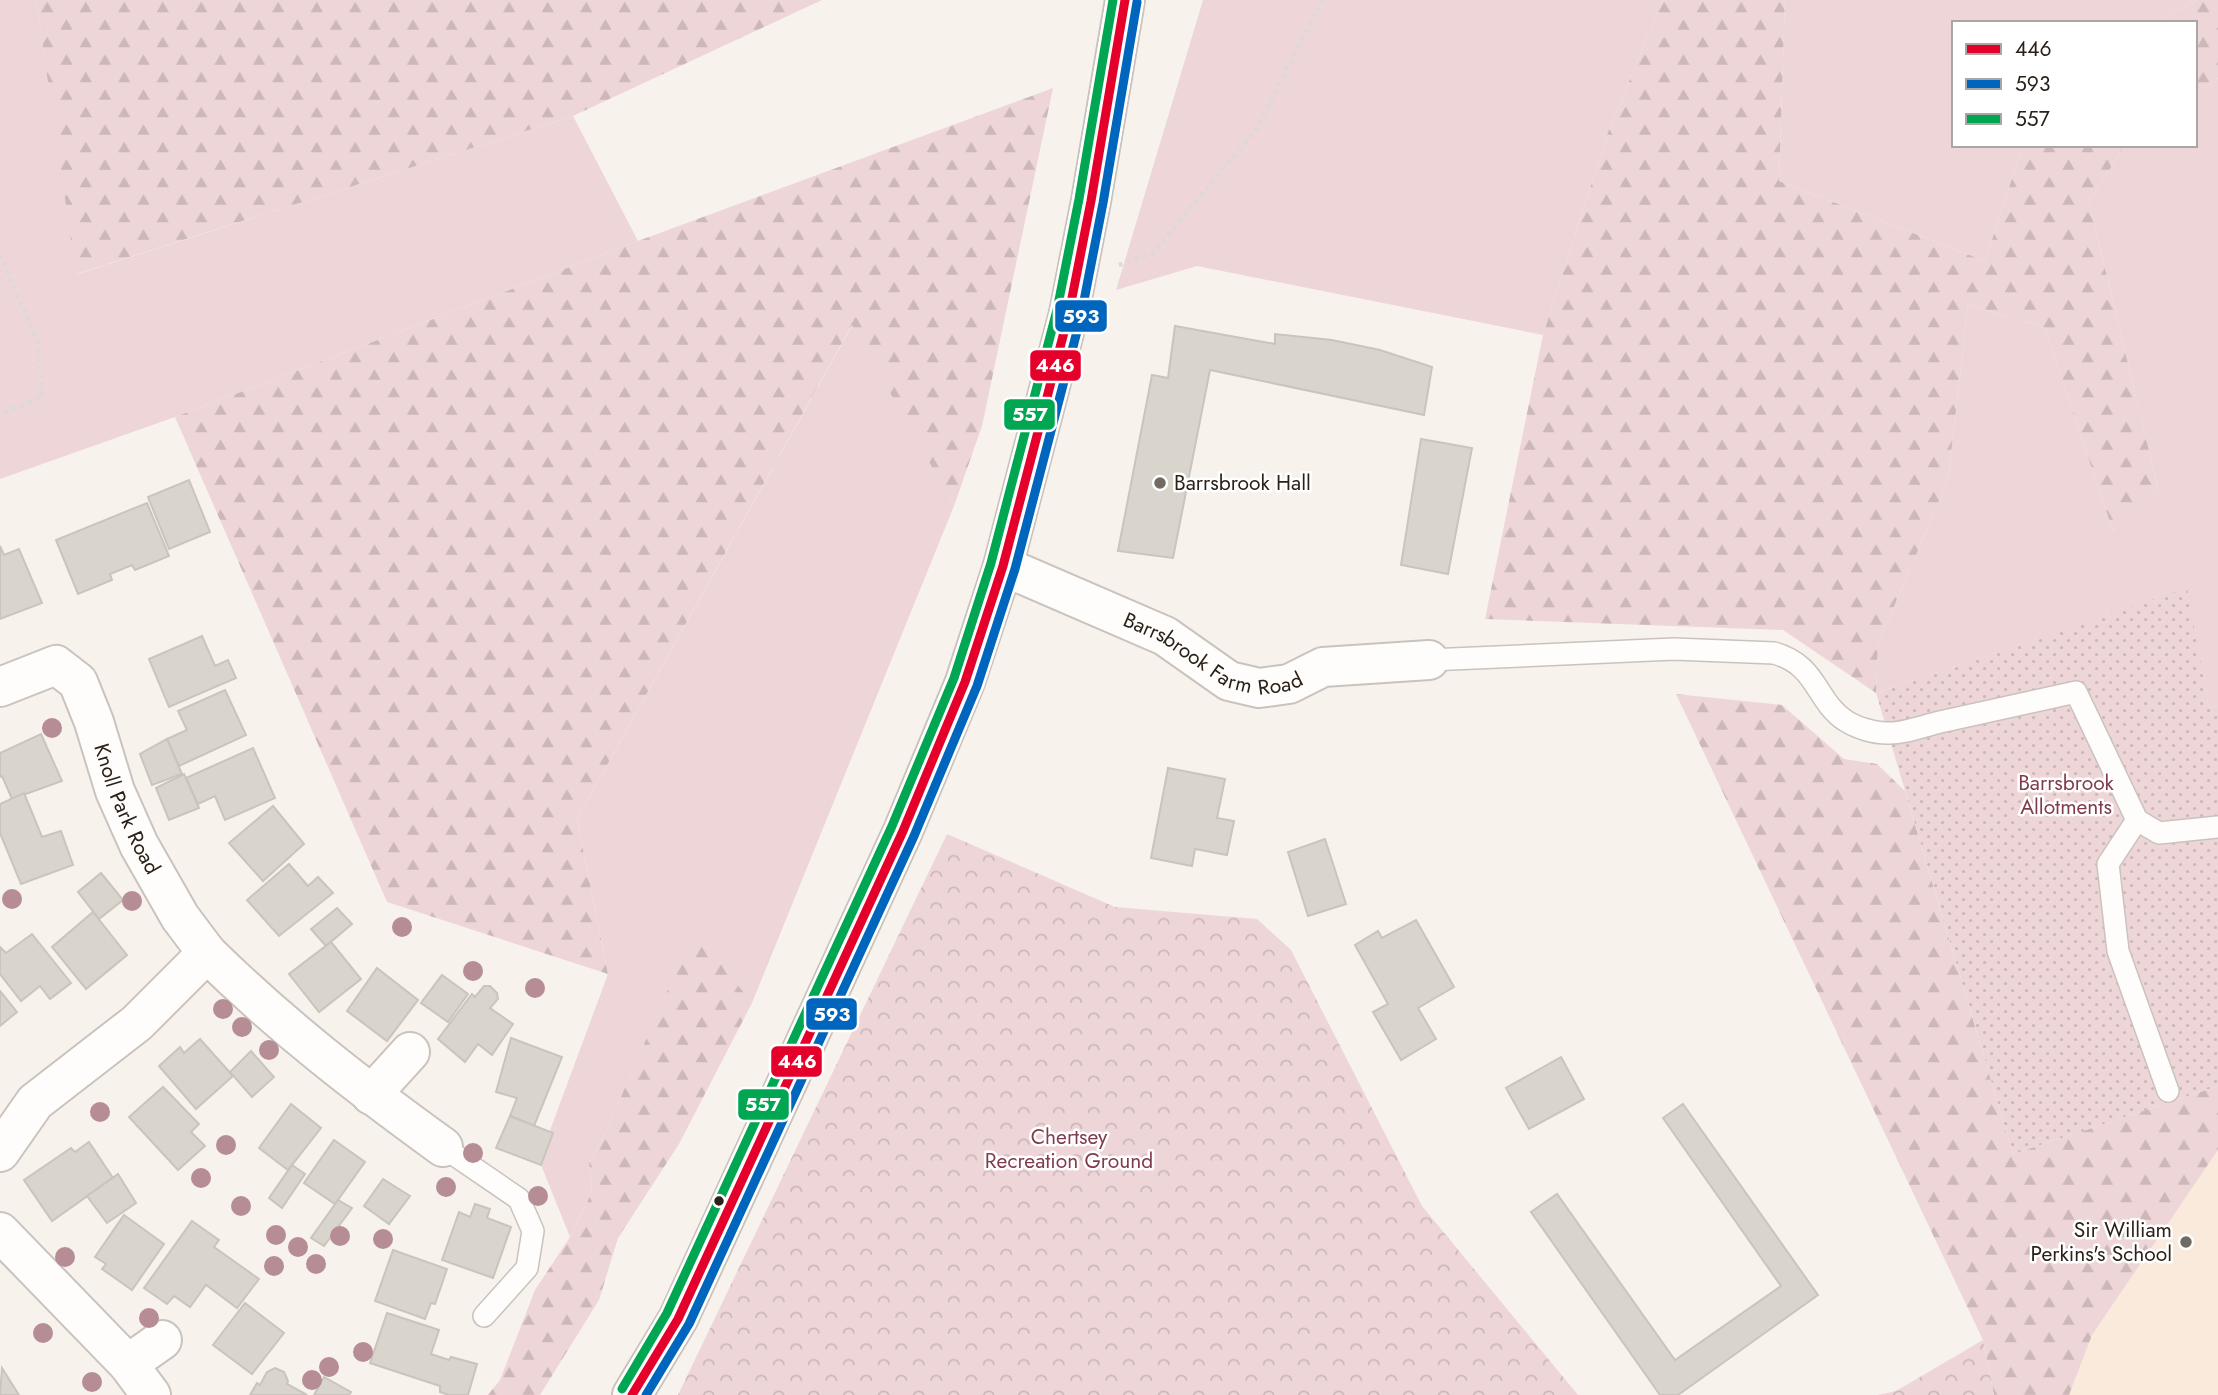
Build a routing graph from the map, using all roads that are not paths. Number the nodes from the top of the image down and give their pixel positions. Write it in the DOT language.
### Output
graph roads {
  1 [pos="1125,0"];
  2 [pos="1003,566"];
  3 [pos="1429,660"];
  4 [pos="0,687"];
  5 [pos="2137,820"];
  6 [pos="2218,827"];
  7 [pos="207,953"];
  8 [pos="410,1052"];
  9 [pos="2168,1091"];
  10 [pos="371,1095"];
  11 [pos="443,1147"];
  12 [pos="0,1152"];
  13 [pos="0,1232"];
  14 [pos="484,1316"];
  15 [pos="163,1340"];
  16 [pos="128,1364"];
  17 [pos="151,1395"];
  18 [pos="632,1395"];
  1 -- 2 [label="street"];
  2 -- 3 [label="street, Barrsbrook Farm Road"];
  2 -- 18 [label="street"];
  3 -- 5 [label="lane"];
  4 -- 7 [label="street, Knoll Park Road"];
  5 -- 6 [label="lane"];
  5 -- 9 [label="lane"];
  7 -- 10 [label="street, Knoll Park Road"];
  7 -- 12 [label="street"];
  8 -- 10 [label="street"];
  10 -- 11 [label="street, Knoll Park Road"];
  11 -- 14 [label="lane"];
  13 -- 16 [label="street"];
  15 -- 16 [label="street"];
  16 -- 17 [label="street"];
}
